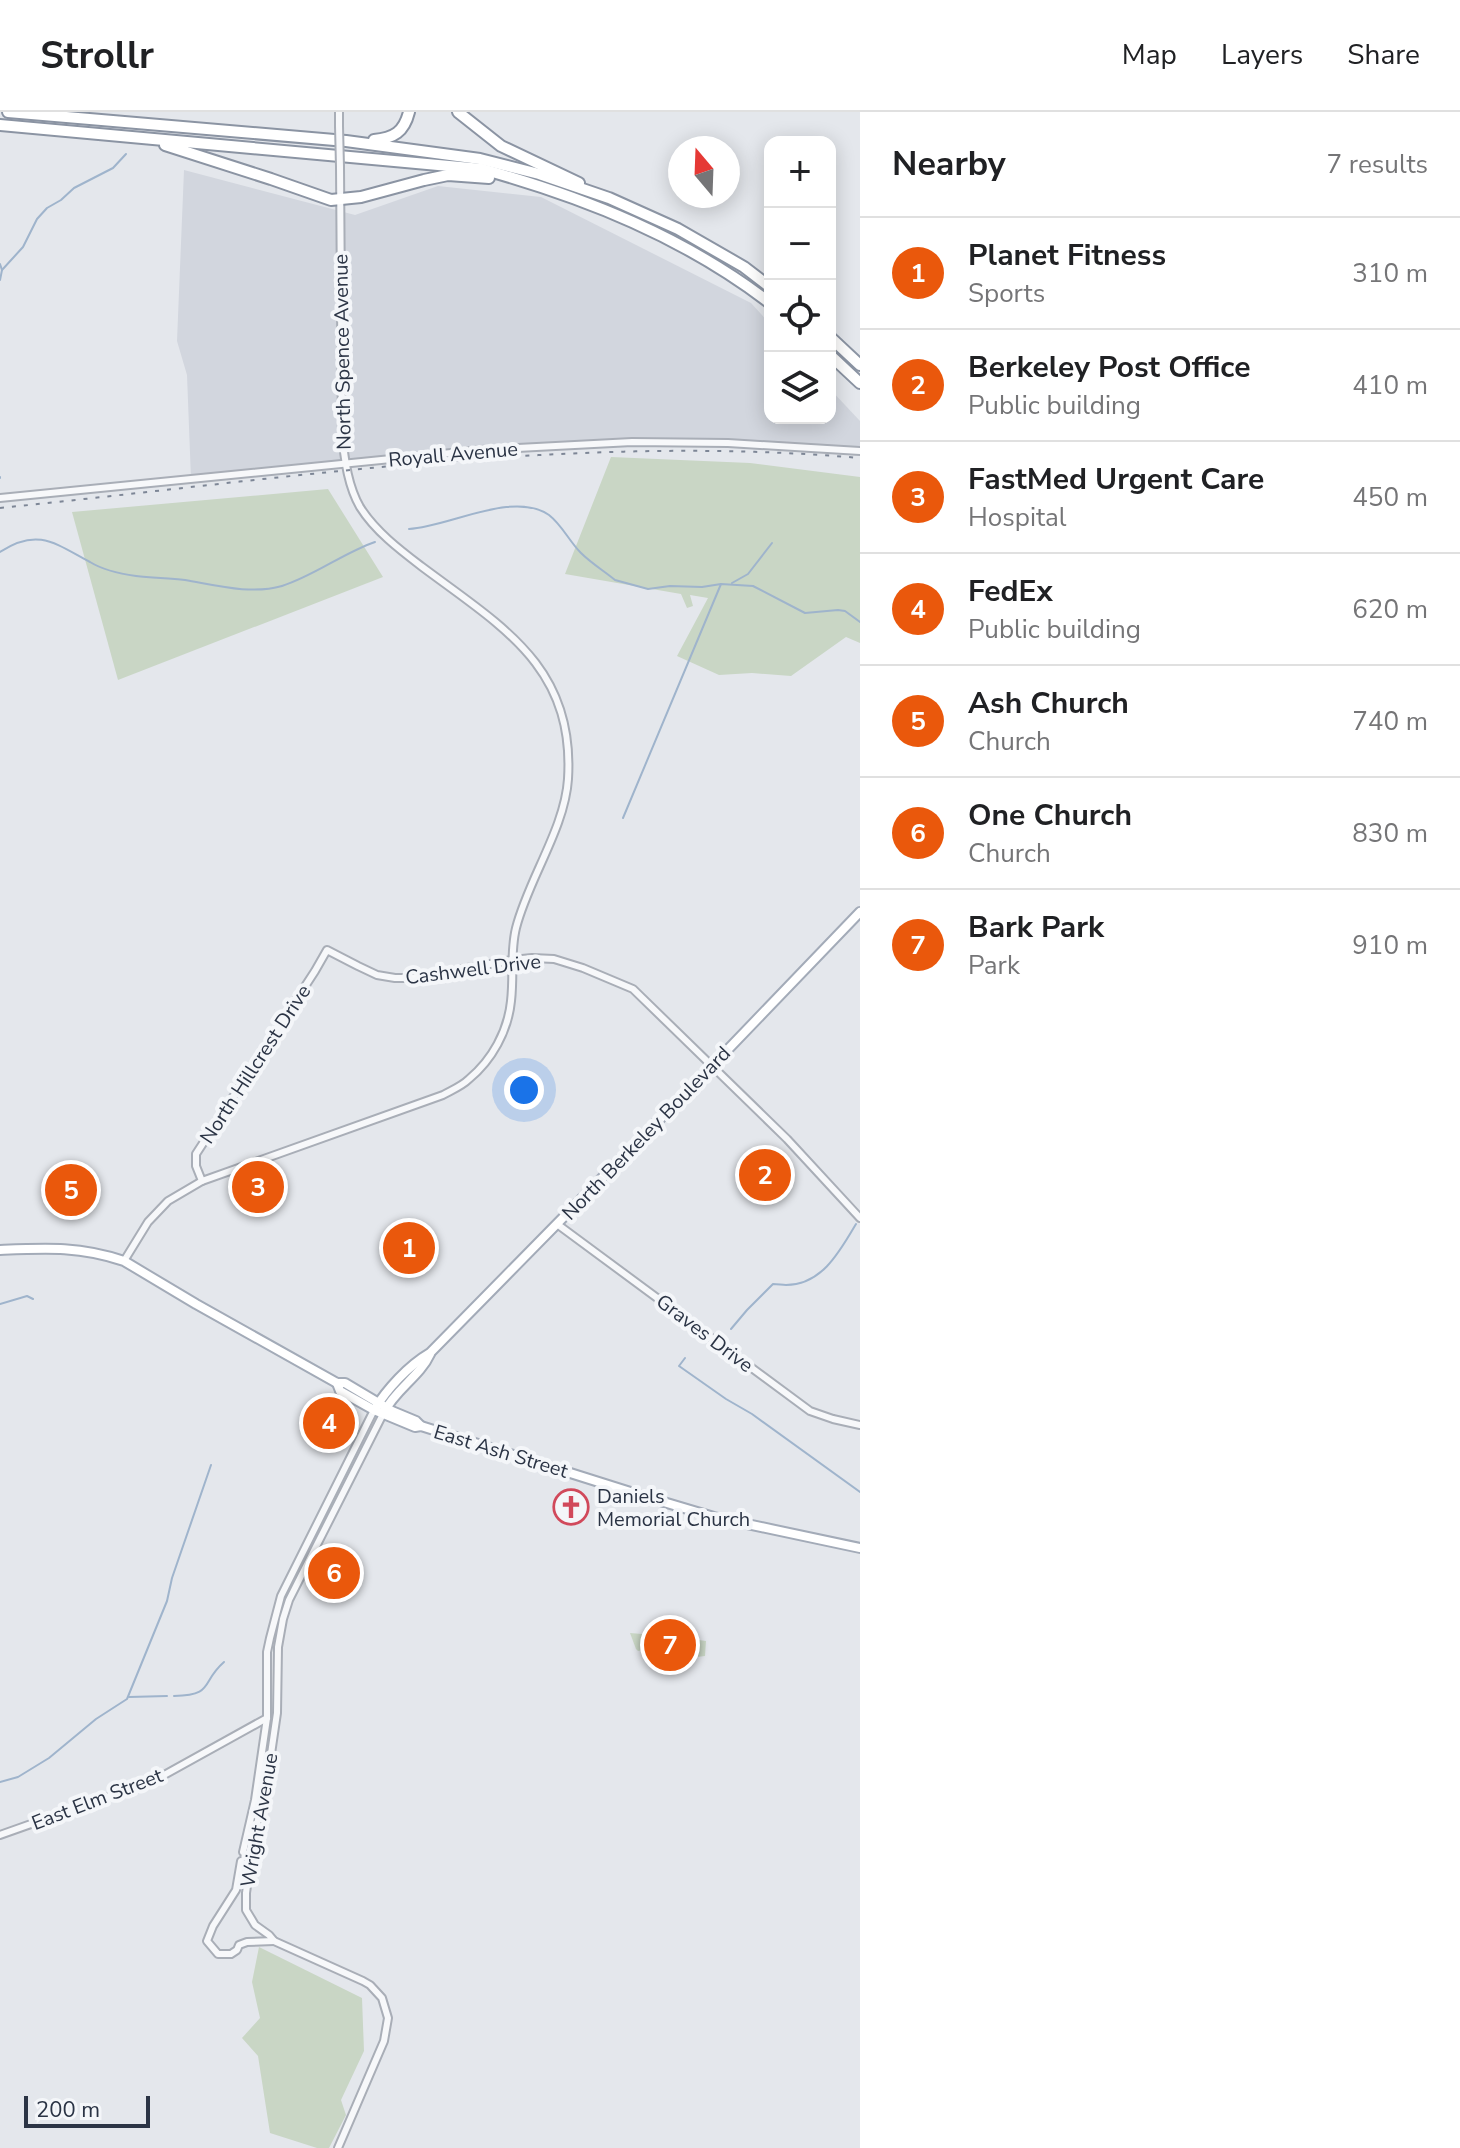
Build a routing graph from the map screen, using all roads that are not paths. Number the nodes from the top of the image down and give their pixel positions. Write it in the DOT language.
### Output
graph roads {
  1 [pos="8,112"];
  2 [pos="339,112"];
  3 [pos="409,112"];
  4 [pos="458,112"];
  5 [pos="0,125"];
  6 [pos="116,135"];
  7 [pos="346,141"];
  8 [pos="539,185"];
  9 [pos="609,198"];
  10 [pos="340,200"];
  11 [pos="764,282"];
  12 [pos="764,298"];
  13 [pos="836,343"];
  14 [pos="836,361"];
  15 [pos="860,365"];
  16 [pos="860,383"];
  17 [pos="860,451"];
  18 [pos="345,463"];
  19 [pos="0,498"];
  20 [pos="860,912"];
  21 [pos="327,950"];
  22 [pos="512,960"];
  23 [pos="712,1066"];
  24 [pos="202,1181"];
  25 [pos="860,1218"];
  26 [pos="557,1224"];
  27 [pos="0,1250"];
  28 [pos="124,1261"];
  29 [pos="430,1353"];
  30 [pos="337,1383"];
  31 [pos="394,1385"];
  32 [pos="361,1393"];
  33 [pos="381,1409"];
  34 [pos="860,1425"];
  35 [pos="860,1548"];
  36 [pos="277,1713"];
  37 [pos="267,1718"];
  38 [pos="0,1835"];
  39 [pos="243,1852"];
  40 [pos="241,1861"];
  41 [pos="274,1941"];
  42 [pos="338,2148"];
  1 -- 7 [label="highway"];
  2 -- 10 [label="street, North Spence Avenue, bridge"];
  3 -- 7 [label="highway"];
  4 -- 9 [label="highway"];
  5 -- 6 [label="highway"];
  6 -- 8 [label="highway"];
  6 -- 10 [label="highway"];
  7 -- 9 [label="highway"];
  8 -- 10 [label="highway"];
  8 -- 12 [label="highway"];
  9 -- 11 [label="highway"];
  10 -- 18 [label="street, North Spence Avenue"];
  13 -- 15 [label="highway"];
  14 -- 16 [label="highway"];
  17 -- 18 [label="street, Royall Avenue"];
  18 -- 19 [label="street, Royall Avenue"];
  18 -- 22 [label="street, North Spence Avenue"];
  20 -- 23 [label="main road, North Berkeley Boulevard"];
  21 -- 22 [label="street, Cashwell Drive"];
  21 -- 24 [label="street, North Hillcrest Drive"];
  22 -- 23 [label="street, Cashwell Drive"];
  22 -- 24 [label="street, North Spence Avenue"];
  23 -- 25 [label="street, Cashwell Drive"];
  23 -- 26 [label="main road, North Berkeley Boulevard"];
  24 -- 28 [label="street, North Spence Avenue"];
  26 -- 29 [label="main road, North Berkeley Boulevard"];
  26 -- 34 [label="street, Graves Drive"];
  27 -- 28 [label="main road, East Ash Street"];
  28 -- 30 [label="main road, East Ash Street"];
  29 -- 31 [label="main road, North Berkeley Boulevard"];
  29 -- 33 [label="main road, North Berkeley Boulevard"];
  30 -- 32 [label="main road, East Ash Street"];
  30 -- 33 [label="main road, East Ash Street"];
  31 -- 32 [label="main road"];
  31 -- 33 [label="main road, North Berkeley Boulevard"];
  32 -- 33 [label="main road, East Ash Street"];
  33 -- 35 [label="main road, East Ash Street"];
  33 -- 36 [label="street, Wright Avenue"];
  33 -- 37 [label="street, Wright Avenue"];
  36 -- 37 [label="street, East Elm Street"];
  36 -- 41 [label="street, Wright Avenue"];
  37 -- 38 [label="street, East Elm Street"];
  37 -- 39 [label="street, Wright Avenue"];
  40 -- 41 [label="street, Wright Avenue"];
  41 -- 42 [label="street"];
}
